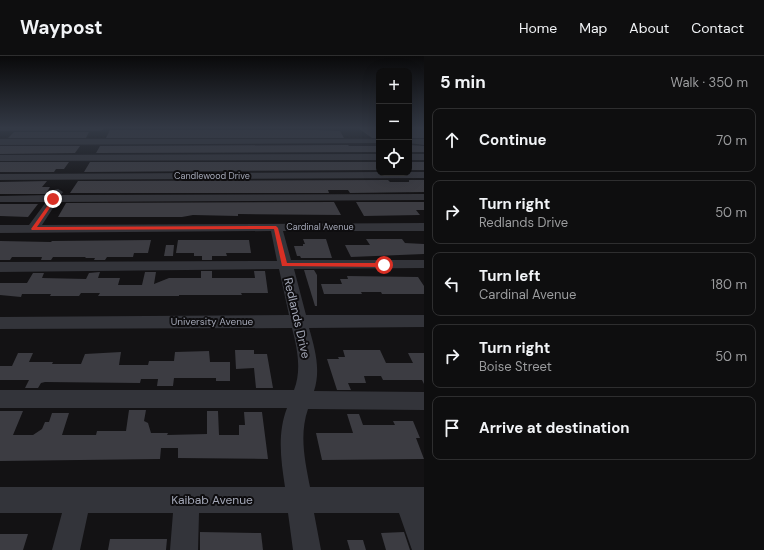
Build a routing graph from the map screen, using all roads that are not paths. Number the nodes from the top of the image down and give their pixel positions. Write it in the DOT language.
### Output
graph roads {
  1 [pos="86,151"];
  2 [pos="376,157"];
  3 [pos="412,157"];
  4 [pos="424,157"];
  5 [pos="0,158"];
  6 [pos="81,158"];
  7 [pos="424,175"];
  8 [pos="69,176"];
  9 [pos="0,177"];
  10 [pos="424,197"];
  11 [pos="0,199"];
  12 [pos="53,199"];
  13 [pos="424,227"];
  14 [pos="276,228"];
  15 [pos="0,229"];
  16 [pos="33,229"];
  17 [pos="424,264"];
  18 [pos="284,265"];
  19 [pos="0,267"];
  20 [pos="298,321"];
  21 [pos="424,321"];
  22 [pos="0,323"];
  23 [pos="0,399"];
  24 [pos="300,399"];
  25 [pos="424,401"];
  26 [pos="0,500"];
  27 [pos="78,500"];
  28 [pos="187,500"];
  29 [pos="299,500"];
  30 [pos="416,500"];
  31 [pos="424,546"];
  32 [pos="66,550"];
  33 [pos="184,550"];
  34 [pos="307,550"];
  1 -- 6 [label="street"];
  2 -- 6 [label="street"];
  3 -- 4 [label="street"];
  5 -- 6 [label="street"];
  6 -- 8 [label="street"];
  7 -- 8 [label="street, Candlewood Drive"];
  8 -- 9 [label="street, Candlewood Drive"];
  8 -- 12 [label="street"];
  10 -- 12 [label="street"];
  11 -- 12 [label="street"];
  12 -- 16 [label="street"];
  13 -- 14 [label="street, Cardinal Avenue"];
  14 -- 16 [label="street, Cardinal Avenue"];
  14 -- 18 [label="street, Redlands Drive"];
  15 -- 16 [label="street, Cardinal Avenue"];
  17 -- 18 [label="street"];
  18 -- 19 [label="street"];
  18 -- 20 [label="street, Redlands Drive"];
  20 -- 21 [label="street, University Avenue"];
  20 -- 22 [label="street, University Avenue"];
  20 -- 24 [label="street, Redlands Drive"];
  23 -- 24 [label="street"];
  24 -- 25 [label="street"];
  24 -- 29 [label="street, Redlands Drive"];
  26 -- 27 [label="street, Kaibab Avenue"];
  27 -- 28 [label="street, Kaibab Avenue"];
  27 -- 32 [label="street"];
  28 -- 29 [label="street, Kaibab Avenue"];
  28 -- 33 [label="street"];
  29 -- 30 [label="street, Kaibab Avenue"];
  29 -- 34 [label="street, Redlands Drive"];
  30 -- 31 [label="street"];
}
